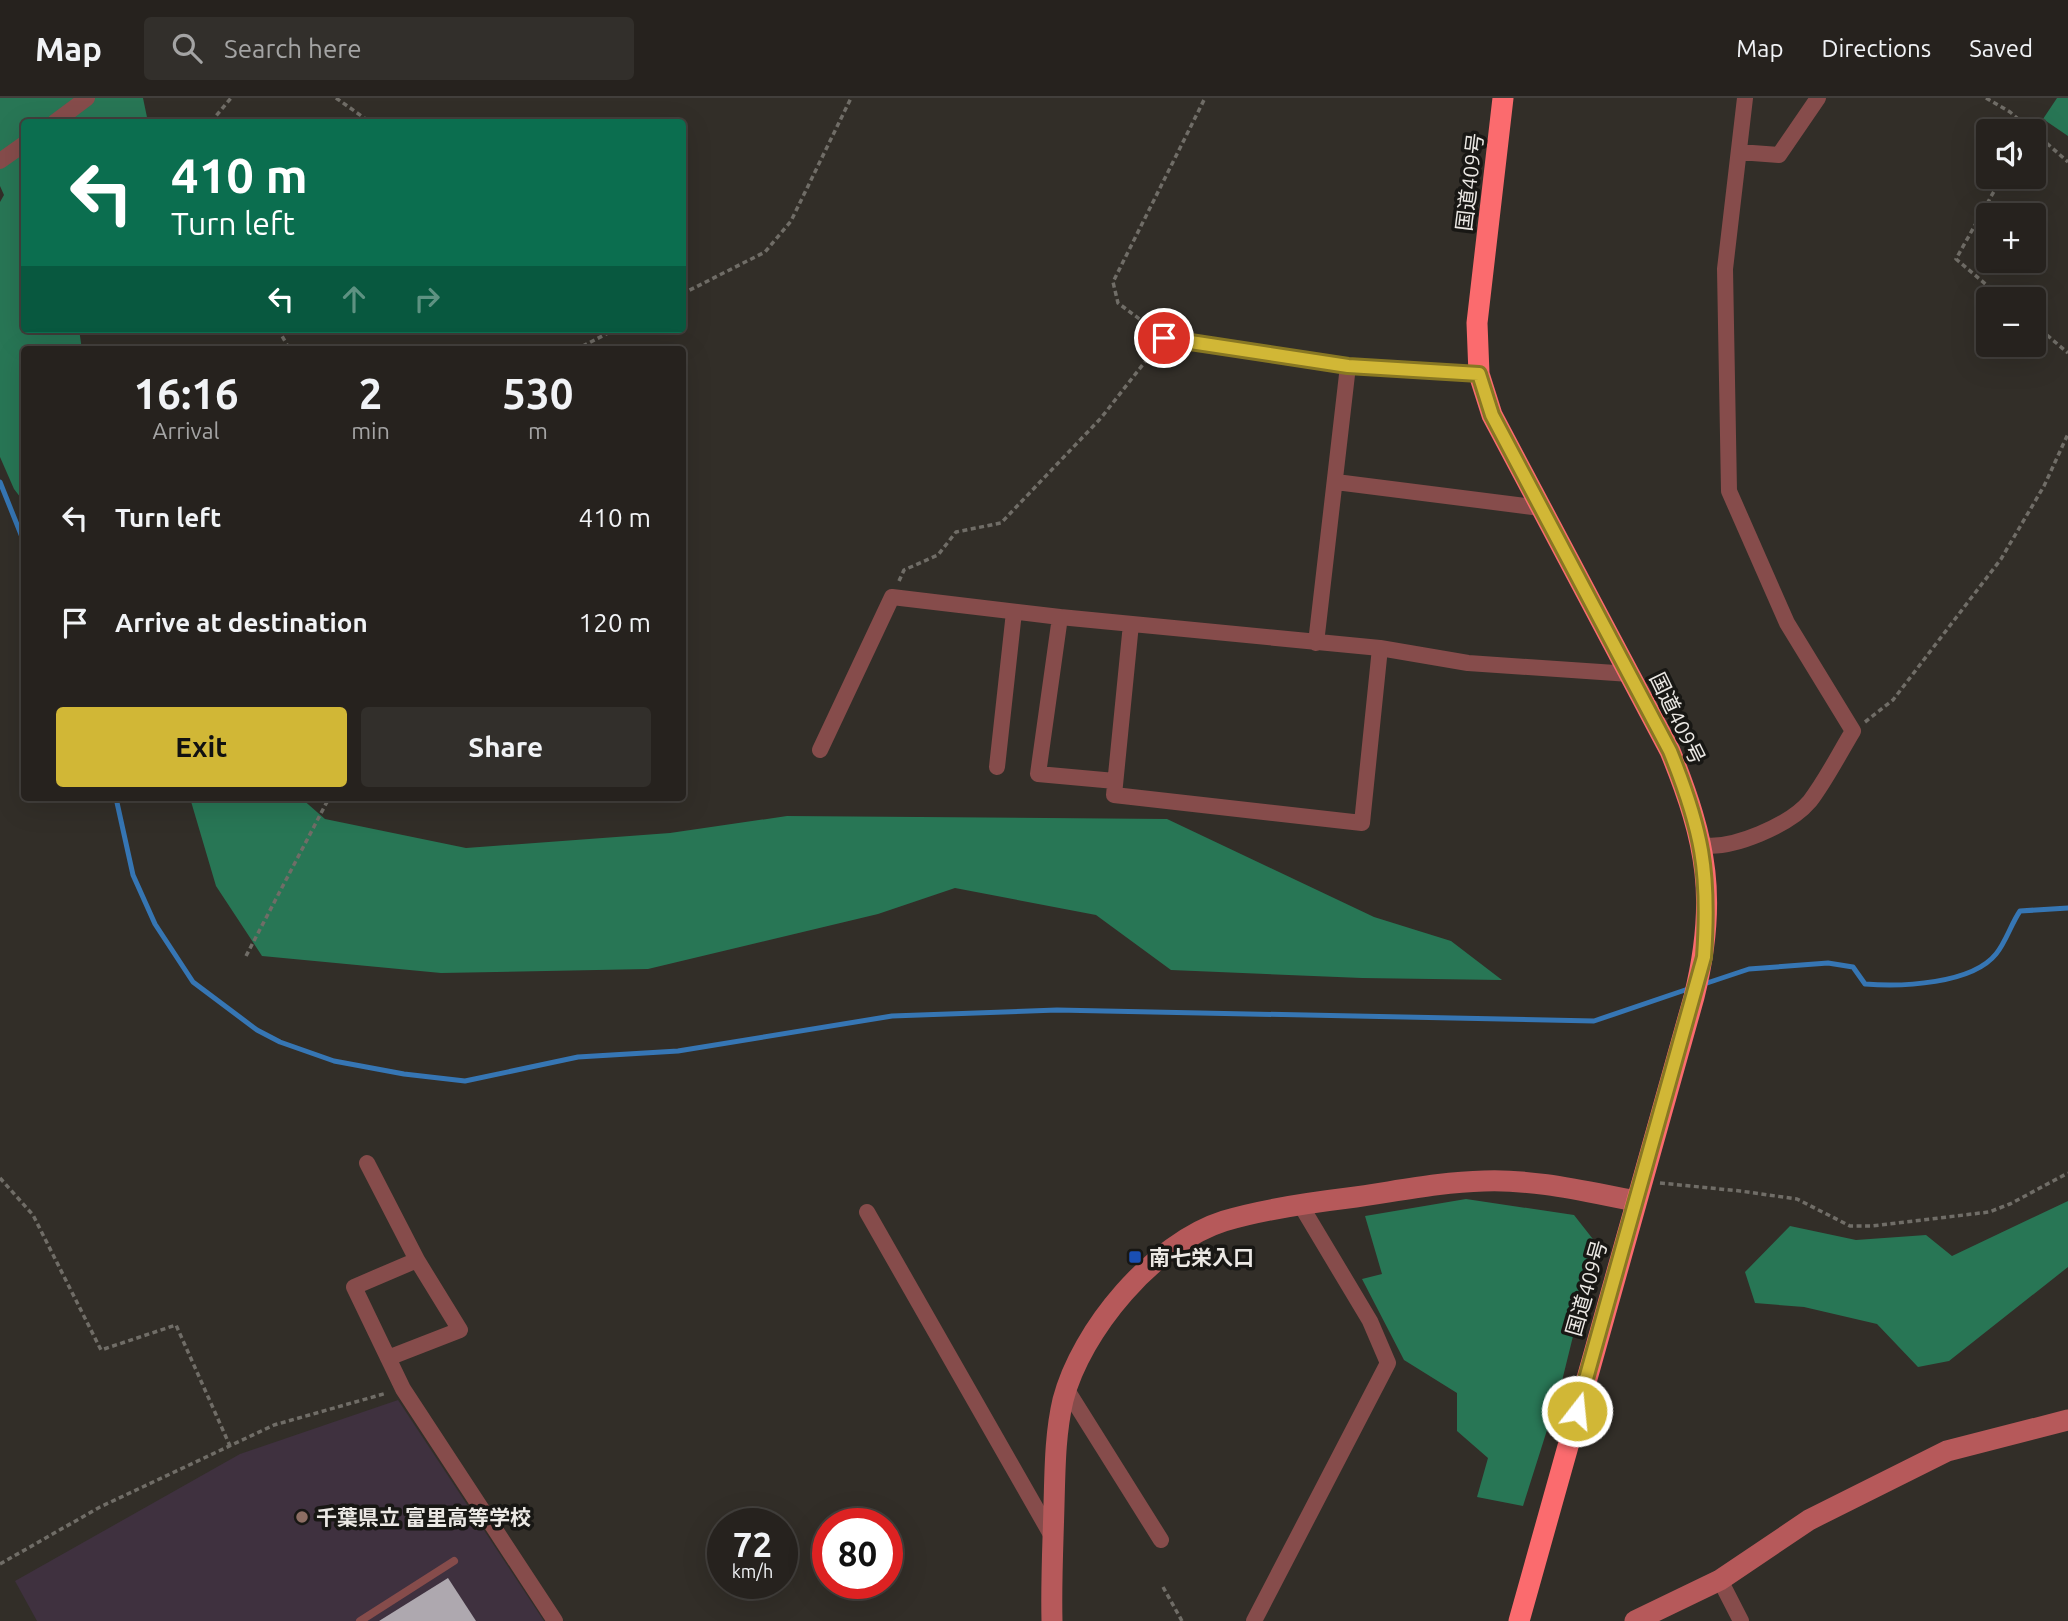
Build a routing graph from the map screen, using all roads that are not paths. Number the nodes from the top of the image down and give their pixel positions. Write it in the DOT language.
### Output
graph roads {
  1 [pos="88,98"];
  2 [pos="1503,98"];
  3 [pos="1745,98"];
  4 [pos="1818,98"];
  5 [pos="59,119"];
  6 [pos="21,146"];
  7 [pos="1739,152"];
  8 [pos="0,161"];
  9 [pos="1164,338"];
  10 [pos="1348,366"];
  11 [pos="1479,374"];
  12 [pos="1336,482"];
  13 [pos="1541,508"];
  14 [pos="1014,612"];
  15 [pos="1060,617"];
  16 [pos="1131,624"];
  17 [pos="1316,643"];
  18 [pos="1380,649"];
  19 [pos="1630,674"];
  20 [pos="820,751"];
  21 [pos="997,767"];
  22 [pos="1115,781"];
  23 [pos="1702,845"];
  24 [pos="367,1163"];
  25 [pos="1638,1191"];
  26 [pos="1300,1204"];
  27 [pos="867,1212"];
  28 [pos="417,1260"];
  29 [pos="388,1358"];
  30 [pos="1067,1390"];
  31 [pos="2068,1420"];
  32 [pos="1053,1538"];
  33 [pos="1161,1540"];
  34 [pos="454,1561"];
  35 [pos="1720,1580"];
  36 [pos="360,1621"];
  37 [pos="555,1621"];
  38 [pos="1052,1621"];
  39 [pos="1254,1621"];
  40 [pos="1519,1621"];
  41 [pos="1635,1621"];
  42 [pos="1741,1621"];
  1 -- 5 [label="street"];
  2 -- 11 [label="highway, 国道409号"];
  3 -- 7 [label="street"];
  4 -- 7 [label="street"];
  6 -- 8 [label="street"];
  7 -- 23 [label="street"];
  9 -- 10 [label="street"];
  10 -- 11 [label="street"];
  10 -- 12 [label="street"];
  11 -- 13 [label="highway, 国道409号"];
  12 -- 13 [label="street"];
  12 -- 17 [label="street"];
  13 -- 19 [label="highway, 国道409号"];
  14 -- 15 [label="street"];
  14 -- 20 [label="street"];
  14 -- 21 [label="street"];
  15 -- 16 [label="street"];
  15 -- 22 [label="street"];
  16 -- 17 [label="street"];
  16 -- 22 [label="street"];
  17 -- 18 [label="street"];
  18 -- 19 [label="street"];
  18 -- 22 [label="street"];
  19 -- 23 [label="highway, 国道409号"];
  23 -- 25 [label="highway, 国道409号"];
  24 -- 28 [label="street"];
  25 -- 26 [label="street"];
  25 -- 40 [label="highway, 国道409号"];
  26 -- 30 [label="street"];
  26 -- 39 [label="street"];
  27 -- 32 [label="street"];
  28 -- 29 [label="street"];
  28 -- 29 [label="street"];
  29 -- 37 [label="street"];
  30 -- 32 [label="street"];
  30 -- 33 [label="street"];
  31 -- 35 [label="street"];
  32 -- 38 [label="street"];
  34 -- 36 [label="lane"];
  35 -- 41 [label="street"];
  35 -- 42 [label="street"];
}
